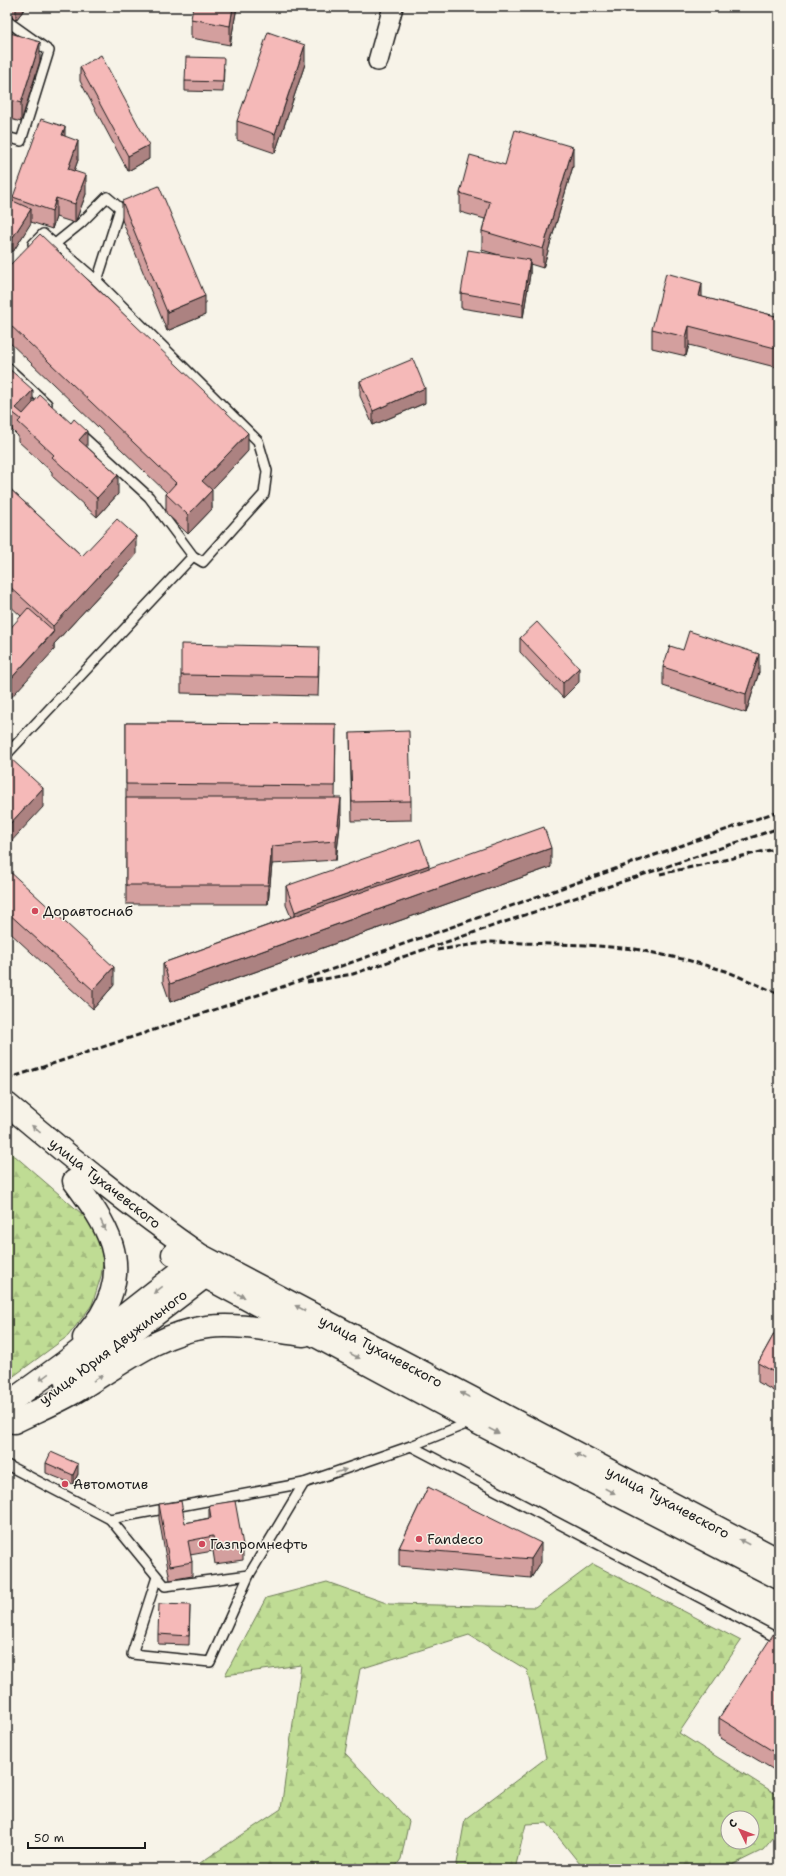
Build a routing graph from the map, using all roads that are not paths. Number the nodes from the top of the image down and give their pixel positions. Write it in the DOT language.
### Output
graph roads {
  1 [pos="393,7"];
  2 [pos="7,21"];
  3 [pos="378,60"];
  4 [pos="7,137"];
  5 [pos="55,244"];
  6 [pos="28,250"];
  7 [pos="97,281"];
  8 [pos="7,367"];
  9 [pos="52,408"];
  10 [pos="69,424"];
  11 [pos="193,556"];
  12 [pos="7,754"];
  13 [pos="7,1104"];
  14 [pos="7,1123"];
  15 [pos="74,1181"];
  16 [pos="204,1266"];
  17 [pos="319,1337"];
  18 [pos="65,1362"];
  19 [pos="9,1418"];
  20 [pos="474,1420"];
  21 [pos="411,1446"];
  22 [pos="7,1464"];
  23 [pos="304,1484"];
  24 [pos="110,1519"];
  25 [pos="779,1560"];
  26 [pos="249,1575"];
  27 [pos="156,1578"];
  28 [pos="779,1578"];
  29 [pos="779,1639"];
  1 -- 3 [label="street"];
  2 -- 4 [label="lane"];
  5 -- 6 [label="lane"];
  5 -- 7 [label="lane"];
  5 -- 7 [label="lane"];
  7 -- 11 [label="lane"];
  8 -- 9 [label="lane"];
  10 -- 11 [label="lane"];
  11 -- 12 [label="lane"];
  16 -- 13 [label="main road, улица Тухачевского, one-way"];
  14 -- 15 [label="main road, улица Тухачевского"];
  15 -- 16 [label="main road, улица Тухачевского"];
  15 -- 18 [label="main road, one-way"];
  16 -- 17 [label="main road, улица Тухачевского, one-way"];
  16 -- 18 [label="main road, улица Юрия Двужильного, one-way"];
  16 -- 19 [label="main road, улица Юрия Двужильного"];
  25 -- 16 [label="main road, улица Тухачевского, one-way"];
  19 -- 17 [label="main road, one-way"];
  17 -- 20 [label="main road, улица Тухачевского, one-way"];
  18 -- 19 [label="main road, улица Юрия Двужильного, one-way"];
  20 -- 21 [label="lane"];
  20 -- 28 [label="main road, улица Тухачевского, one-way"];
  23 -- 21 [label="lane, one-way"];
  21 -- 29 [label="lane"];
  22 -- 24 [label="lane"];
  23 -- 24 [label="lane"];
  23 -- 26 [label="lane"];
  24 -- 27 [label="lane"];
  26 -- 27 [label="lane"];
  26 -- 27 [label="lane"];
}
